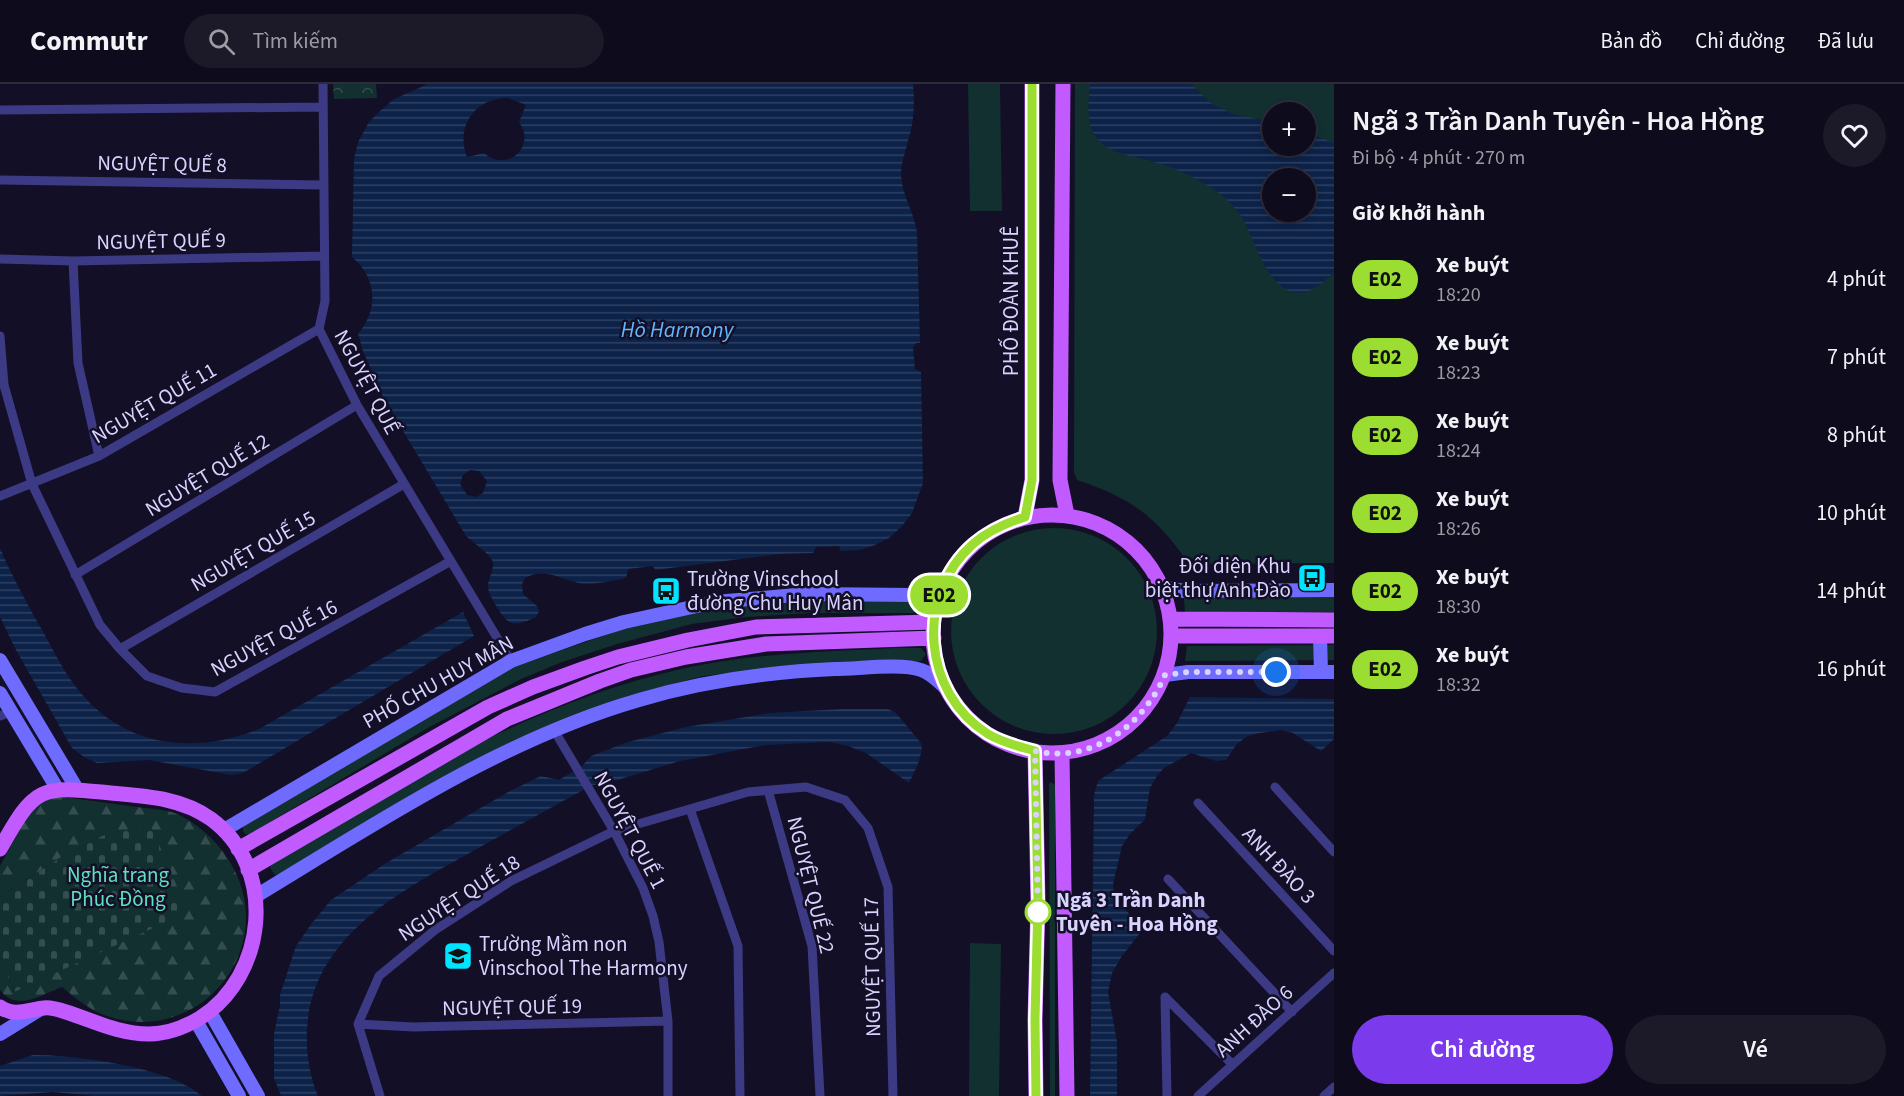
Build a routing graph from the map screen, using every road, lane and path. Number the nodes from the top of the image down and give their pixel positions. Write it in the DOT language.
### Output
graph roads {
  1 [pos="323,84"];
  2 [pos="1032,84"];
  3 [pos="1063,84"];
  4 [pos="323,107"];
  5 [pos="0,110"];
  6 [pos="0,180"];
  7 [pos="323,185"];
  8 [pos="324,256"];
  9 [pos="0,259"];
  10 [pos="72,261"];
  11 [pos="319,329"];
  12 [pos="0,336"];
  13 [pos="357,405"];
  14 [pos="99,456"];
  15 [pos="32,484"];
  16 [pos="404,484"];
  17 [pos="0,496"];
  18 [pos="1067,515"];
  19 [pos="1025,517"];
  20 [pos="451,561"];
  21 [pos="75,575"];
  22 [pos="1162,586"];
  23 [pos="1334,590"];
  24 [pos="940,593"];
  25 [pos="1170,619"];
  26 [pos="1334,620"];
  27 [pos="933,622"];
  28 [pos="1172,636"];
  29 [pos="1327,636"];
  30 [pos="934,638"];
  31 [pos="120,649"];
  32 [pos="0,660"];
  33 [pos="511,661"];
  34 [pos="1327,672"];
  35 [pos="1165,675"];
  36 [pos="946,689"];
  37 [pos="0,693"];
  38 [pos="6,714"];
  39 [pos="554,730"];
  40 [pos="1035,751"];
  41 [pos="1062,753"];
  42 [pos="1275,787"];
  43 [pos="77,789"];
  44 [pos="58,790"];
  45 [pos="768,790"];
  46 [pos="1198,803"];
  47 [pos="690,809"];
  48 [pos="224,830"];
  49 [pos="614,831"];
  50 [pos="0,849"];
  51 [pos="238,849"];
  52 [pos="1334,852"];
  53 [pos="248,870"];
  54 [pos="1168,879"];
  55 [pos="256,896"];
  56 [pos="1334,951"];
  57 [pos="1334,973"];
  58 [pos="0,1007"];
  59 [pos="44,1008"];
  60 [pos="210,1012"];
  61 [pos="1292,1012"];
  62 [pos="196,1021"];
  63 [pos="668,1021"];
  64 [pos="358,1024"];
  65 [pos="0,1034"];
  66 [pos="1232,1064"];
  67 [pos="1334,1087"];
  68 [pos="239,1096"];
  69 [pos="258,1096"];
  70 [pos="380,1096"];
  71 [pos="668,1096"];
  72 [pos="741,1096"];
  73 [pos="820,1096"];
  74 [pos="893,1096"];
  75 [pos="1036,1096"];
  76 [pos="1067,1096"];
  77 [pos="1167,1096"];
  78 [pos="1198,1096"];
  79 [pos="1324,1096"];
  1 -- 4 [label="street, NGUYỆT QUẾ"];
  2 -- 19 [label="main road, PHỐ ĐOÀN KHUÊ"];
  3 -- 18 [label="main road"];
  4 -- 5 [label="street"];
  4 -- 7 [label="street, NGUYỆT QUẾ"];
  6 -- 7 [label="street, NGUYỆT QUẾ 8"];
  7 -- 8 [label="street, NGUYỆT QUẾ"];
  8 -- 10 [label="street, NGUYỆT QUẾ 9"];
  8 -- 11 [label="street, NGUYỆT QUẾ"];
  9 -- 10 [label="street, NGUYỆT QUẾ 9"];
  10 -- 14 [label="street"];
  11 -- 13 [label="street, NGUYỆT QUẾ"];
  11 -- 14 [label="street, NGUYỆT QUẾ 11"];
  12 -- 15 [label="street, NGUYỆT QUẾ 16"];
  13 -- 16 [label="street, NGUYỆT QUẾ"];
  13 -- 21 [label="street, NGUYỆT QUẾ 12"];
  14 -- 15 [label="street, NGUYỆT QUẾ 11"];
  15 -- 17 [label="street, NGUYỆT QUẾ 11"];
  15 -- 21 [label="street, NGUYỆT QUẾ 16"];
  16 -- 20 [label="street, NGUYỆT QUẾ"];
  16 -- 31 [label="street, NGUYỆT QUẾ 15"];
  18 -- 19 [label="main road"];
  18 -- 22 [label="main road"];
  19 -- 24 [label="main road"];
  20 -- 31 [label="street, NGUYỆT QUẾ 16"];
  20 -- 33 [label="street, NGUYỆT QUẾ"];
  21 -- 31 [label="street, NGUYỆT QUẾ 16"];
  22 -- 23 [label="main road"];
  22 -- 25 [label="main road"];
  24 -- 27 [label="main road"];
  24 -- 33 [label="main road, PHỐ CHU HUY MÂN"];
  25 -- 26 [label="main road"];
  25 -- 28 [label="main road"];
  27 -- 30 [label="main road"];
  27 -- 51 [label="main road"];
  28 -- 29 [label="main road"];
  28 -- 35 [label="main road"];
  29 -- 34 [label="main road"];
  30 -- 36 [label="main road"];
  30 -- 53 [label="main road"];
  32 -- 43 [label="main road"];
  33 -- 48 [label="main road, PHỐ CHU HUY MÂN"];
  34 -- 35 [label="main road"];
  35 -- 41 [label="main road"];
  36 -- 39 [label="main road"];
  36 -- 40 [label="main road"];
  37 -- 38 [label="main road"];
  38 -- 44 [label="main road"];
  39 -- 49 [label="street, NGUYỆT QUẾ 1"];
  39 -- 55 [label="main road"];
  40 -- 41 [label="main road"];
  40 -- 75 [label="main road"];
  41 -- 76 [label="main road"];
  42 -- 52 [label="street"];
  43 -- 44 [label="main road"];
  43 -- 48 [label="main road"];
  44 -- 50 [label="main road"];
  45 -- 47 [label="street, NGUYỆT QUẾ 17"];
  45 -- 73 [label="street, NGUYỆT QUẾ 22"];
  45 -- 74 [label="street, NGUYỆT QUẾ 17"];
  46 -- 56 [label="street, ANH ĐÀO 3"];
  47 -- 49 [label="street, NGUYỆT QUẾ 17"];
  47 -- 72 [label="street"];
  48 -- 51 [label="main road"];
  49 -- 63 [label="street, NGUYỆT QUẾ 1"];
  49 -- 64 [label="street, NGUYỆT QUẾ 18"];
  51 -- 53 [label="main road"];
  53 -- 55 [label="main road"];
  54 -- 61 [label="street"];
  55 -- 60 [label="main road"];
  57 -- 61 [label="street, ANH ĐÀO 6"];
  58 -- 59 [label="main road"];
  59 -- 62 [label="main road"];
  59 -- 65 [label="main road"];
  60 -- 62 [label="main road"];
  60 -- 69 [label="main road"];
  61 -- 66 [label="street, ANH ĐÀO 6"];
  62 -- 68 [label="main road"];
  63 -- 64 [label="street, NGUYỆT QUẾ 19"];
  63 -- 71 [label="street, NGUYỆT QUẾ 1"];
  64 -- 70 [label="street"];
  66 -- 77 [label="street"];
  66 -- 78 [label="street, ANH ĐÀO 6"];
  67 -- 79 [label="street"];
}
